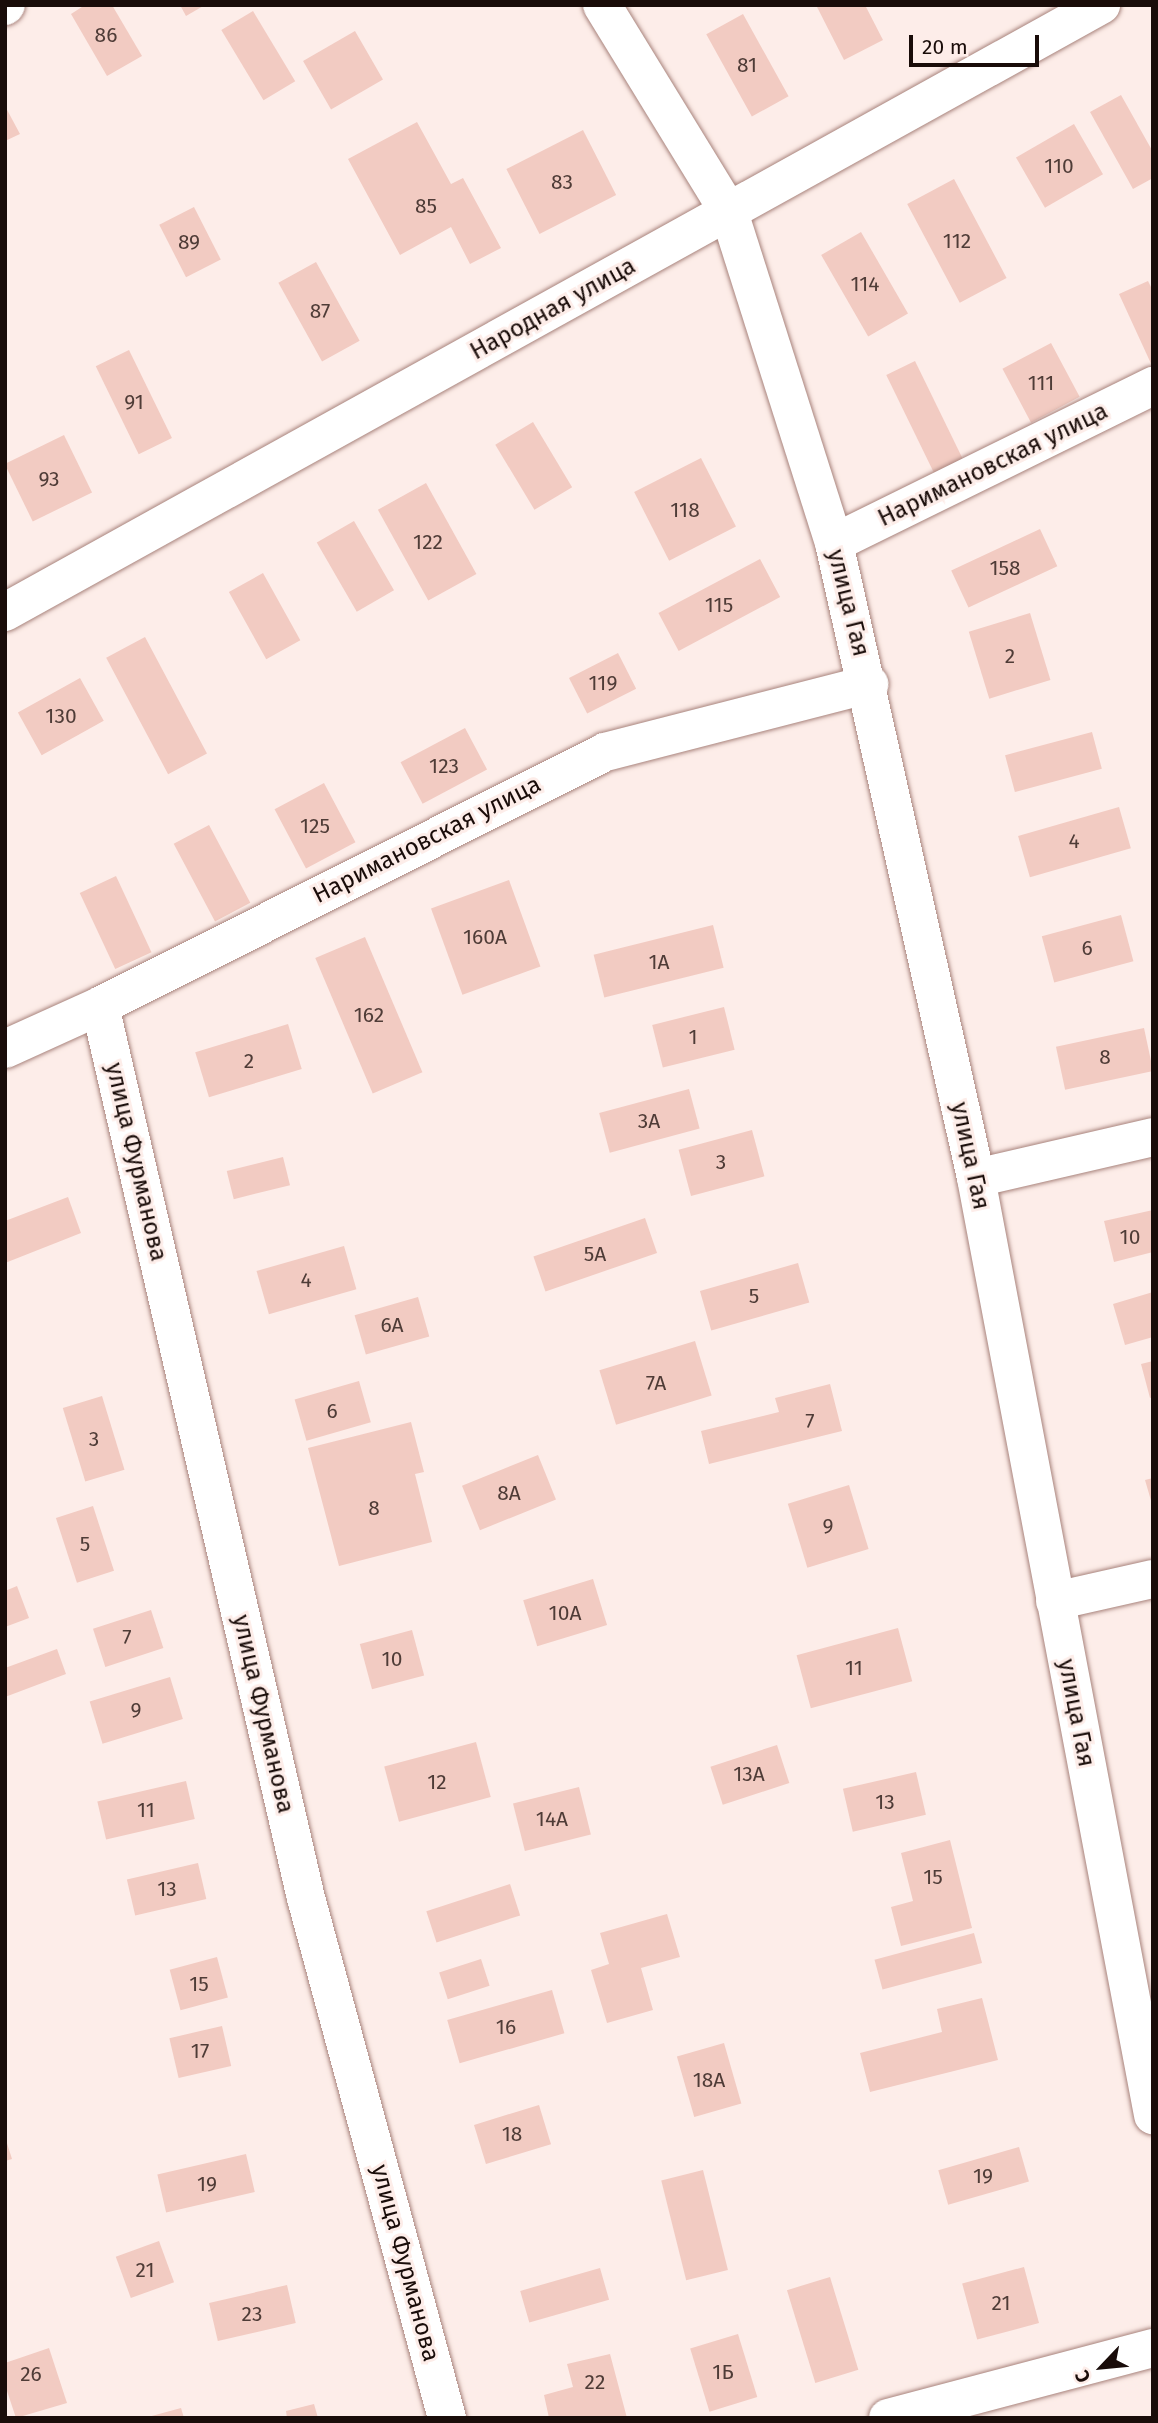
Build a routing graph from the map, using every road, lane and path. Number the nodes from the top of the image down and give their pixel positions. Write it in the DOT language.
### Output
graph roads {
  1 [pos="602,5"];
  2 [pos="1101,5"];
  3 [pos="729,212"];
  4 [pos="1153,386"];
  5 [pos="834,543"];
  6 [pos="5,612"];
  7 [pos="869,684"];
  8 [pos="100,1006"];
  9 [pos="5,1049"];
  10 [pos="1153,1137"];
  11 [pos="976,1178"];
  12 [pos="1153,1579"];
  13 [pos="1055,1601"];
  14 [pos="1144,2027"];
  15 [pos="1153,2115"];
  16 [pos="1153,2348"];
  17 [pos="447,2418"];
  18 [pos="888,2418"];
  1 -- 3 [label="street, улица Гая"];
  2 -- 3 [label="street, Народная улица"];
  3 -- 5 [label="street, улица Гая"];
  3 -- 6 [label="street, Народная улица"];
  4 -- 5 [label="street, Наримановская улица"];
  5 -- 7 [label="street, улица Гая"];
  7 -- 8 [label="street, Наримановская улица"];
  7 -- 11 [label="street, улица Гая"];
  8 -- 9 [label="street, Наримановская улица"];
  8 -- 17 [label="street, улица Фурманова"];
  10 -- 11 [label="street"];
  11 -- 13 [label="street, улица Гая"];
  12 -- 13 [label="street"];
  13 -- 14 [label="street, улица Гая"];
  14 -- 15 [label="street, улица Гая"];
  16 -- 18 [label="street"];
}
